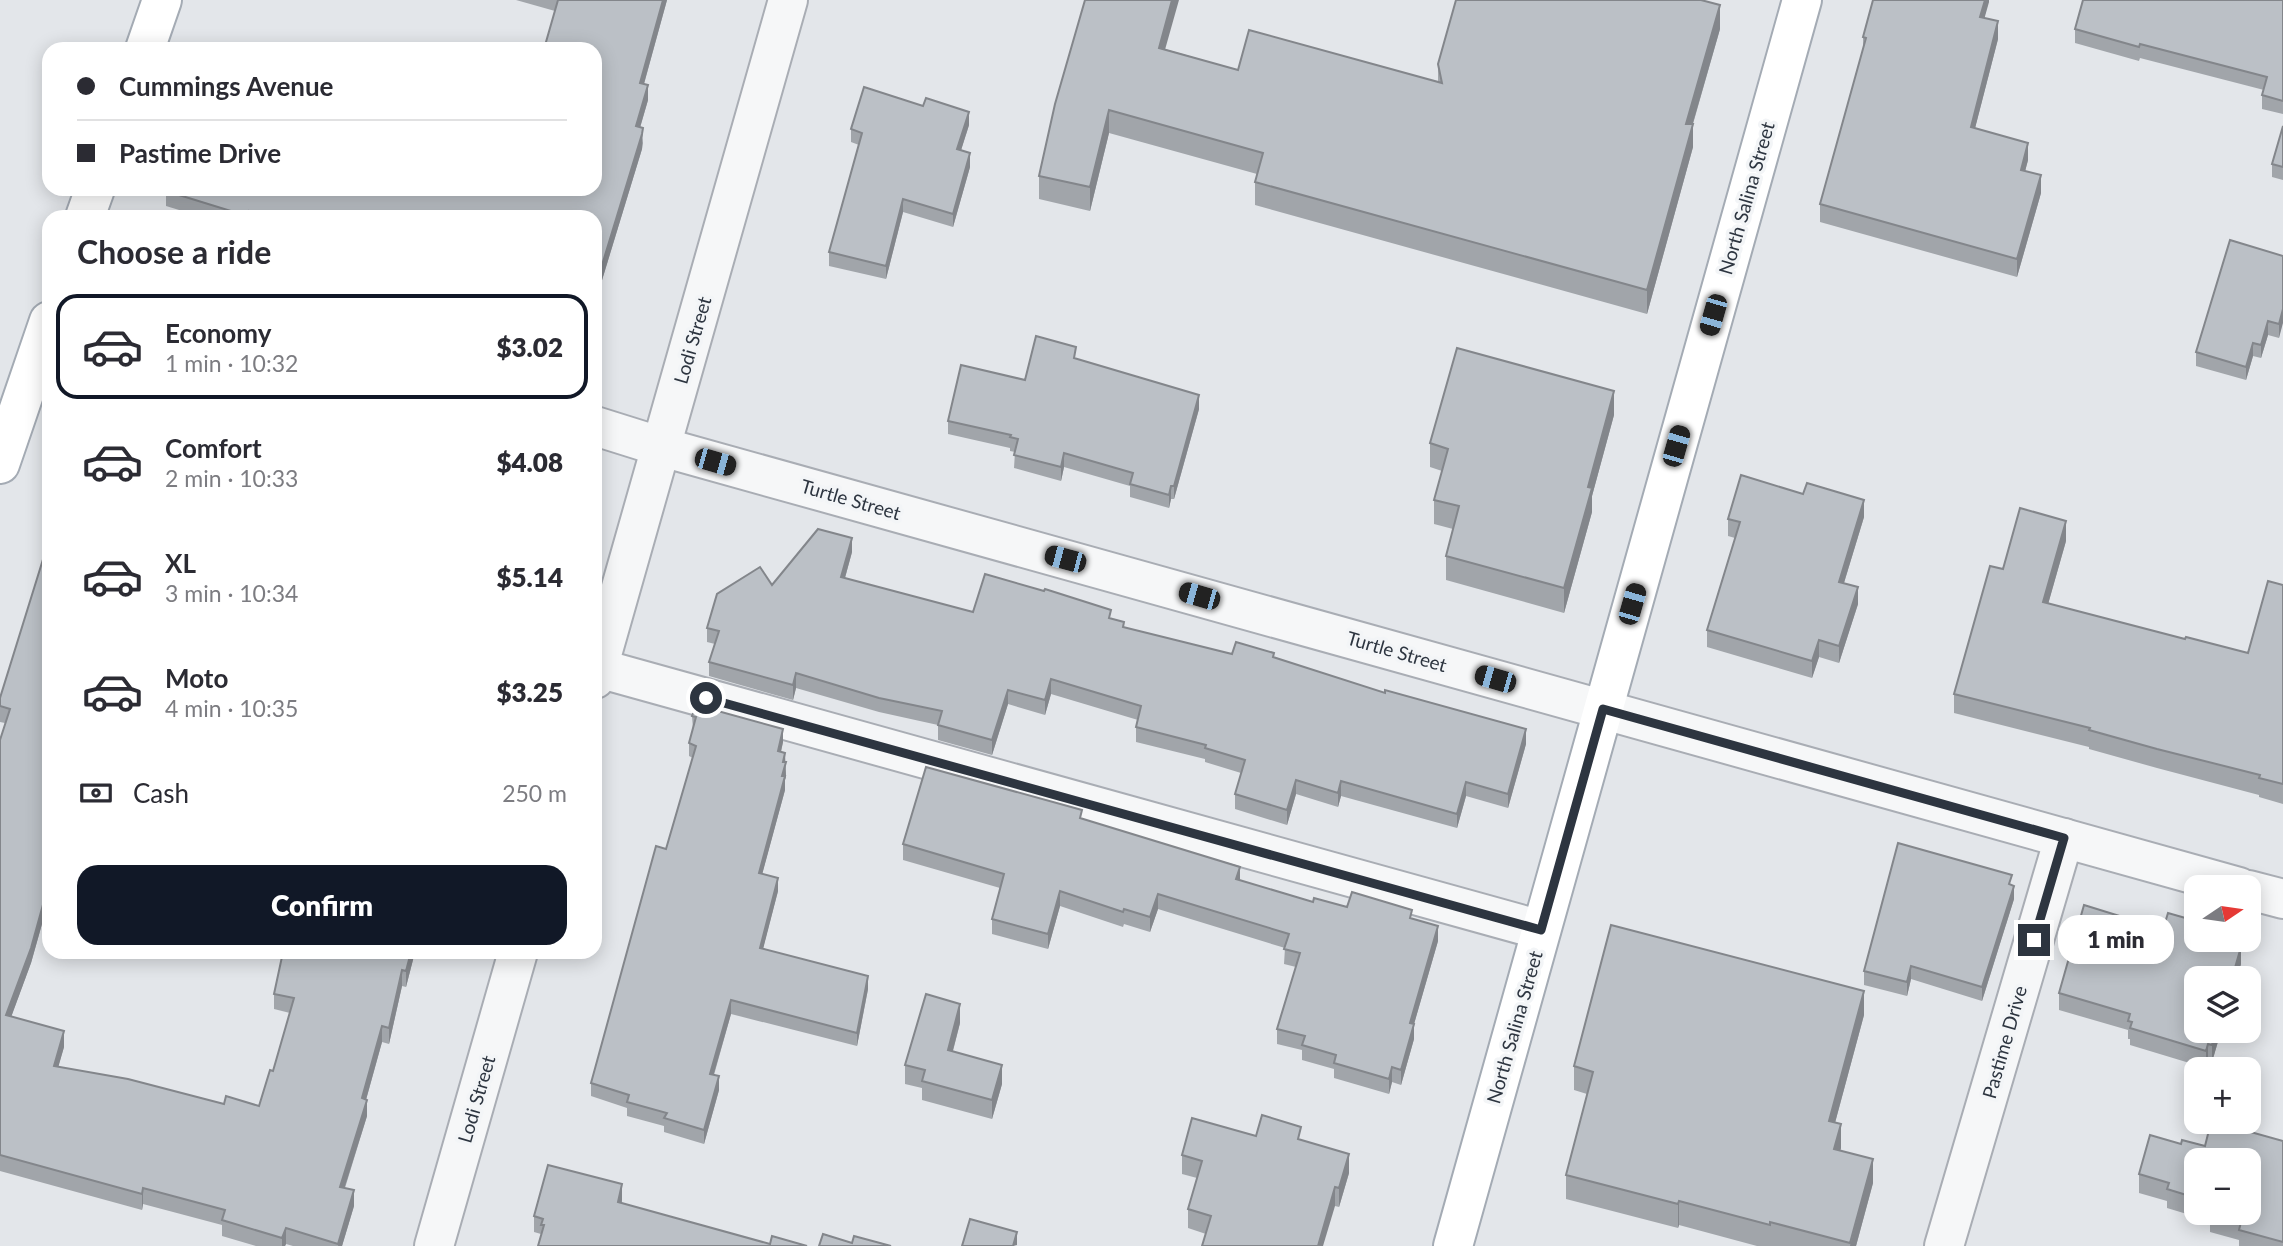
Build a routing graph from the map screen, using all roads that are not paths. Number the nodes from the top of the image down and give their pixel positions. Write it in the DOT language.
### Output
graph roads {
  1 [pos="162,0"];
  2 [pos="788,0"];
  3 [pos="1802,0"];
  4 [pos="147,42"];
  5 [pos="42,341"];
  6 [pos="602,428"];
  7 [pos="662,447"];
  8 [pos="0,464"];
  9 [pos="602,657"];
  10 [pos="602,675"];
  11 [pos="1603,709"];
  12 [pos="2064,838"];
  13 [pos="2196,875"];
  14 [pos="2261,893"];
  15 [pos="2283,899"];
  16 [pos="1541,930"];
  17 [pos="516,959"];
  18 [pos="435,1246"];
  19 [pos="1453,1246"];
  20 [pos="1944,1246"];
  1 -- 4 [label="main road"];
  2 -- 7 [label="street, Lodi Street"];
  3 -- 11 [label="main road, North Salina Street"];
  5 -- 8 [label="main road"];
  6 -- 7 [label="street, Turtle Street"];
  7 -- 9 [label="street, Lodi Street"];
  7 -- 11 [label="street, Turtle Street"];
  10 -- 16 [label="street"];
  11 -- 12 [label="street, Turtle Street"];
  11 -- 16 [label="main road, North Salina Street"];
  12 -- 13 [label="street, Turtle Street"];
  12 -- 20 [label="street, Pastime Drive"];
  14 -- 15 [label="street"];
  16 -- 19 [label="main road, North Salina Street"];
  17 -- 18 [label="street, Lodi Street"];
}
